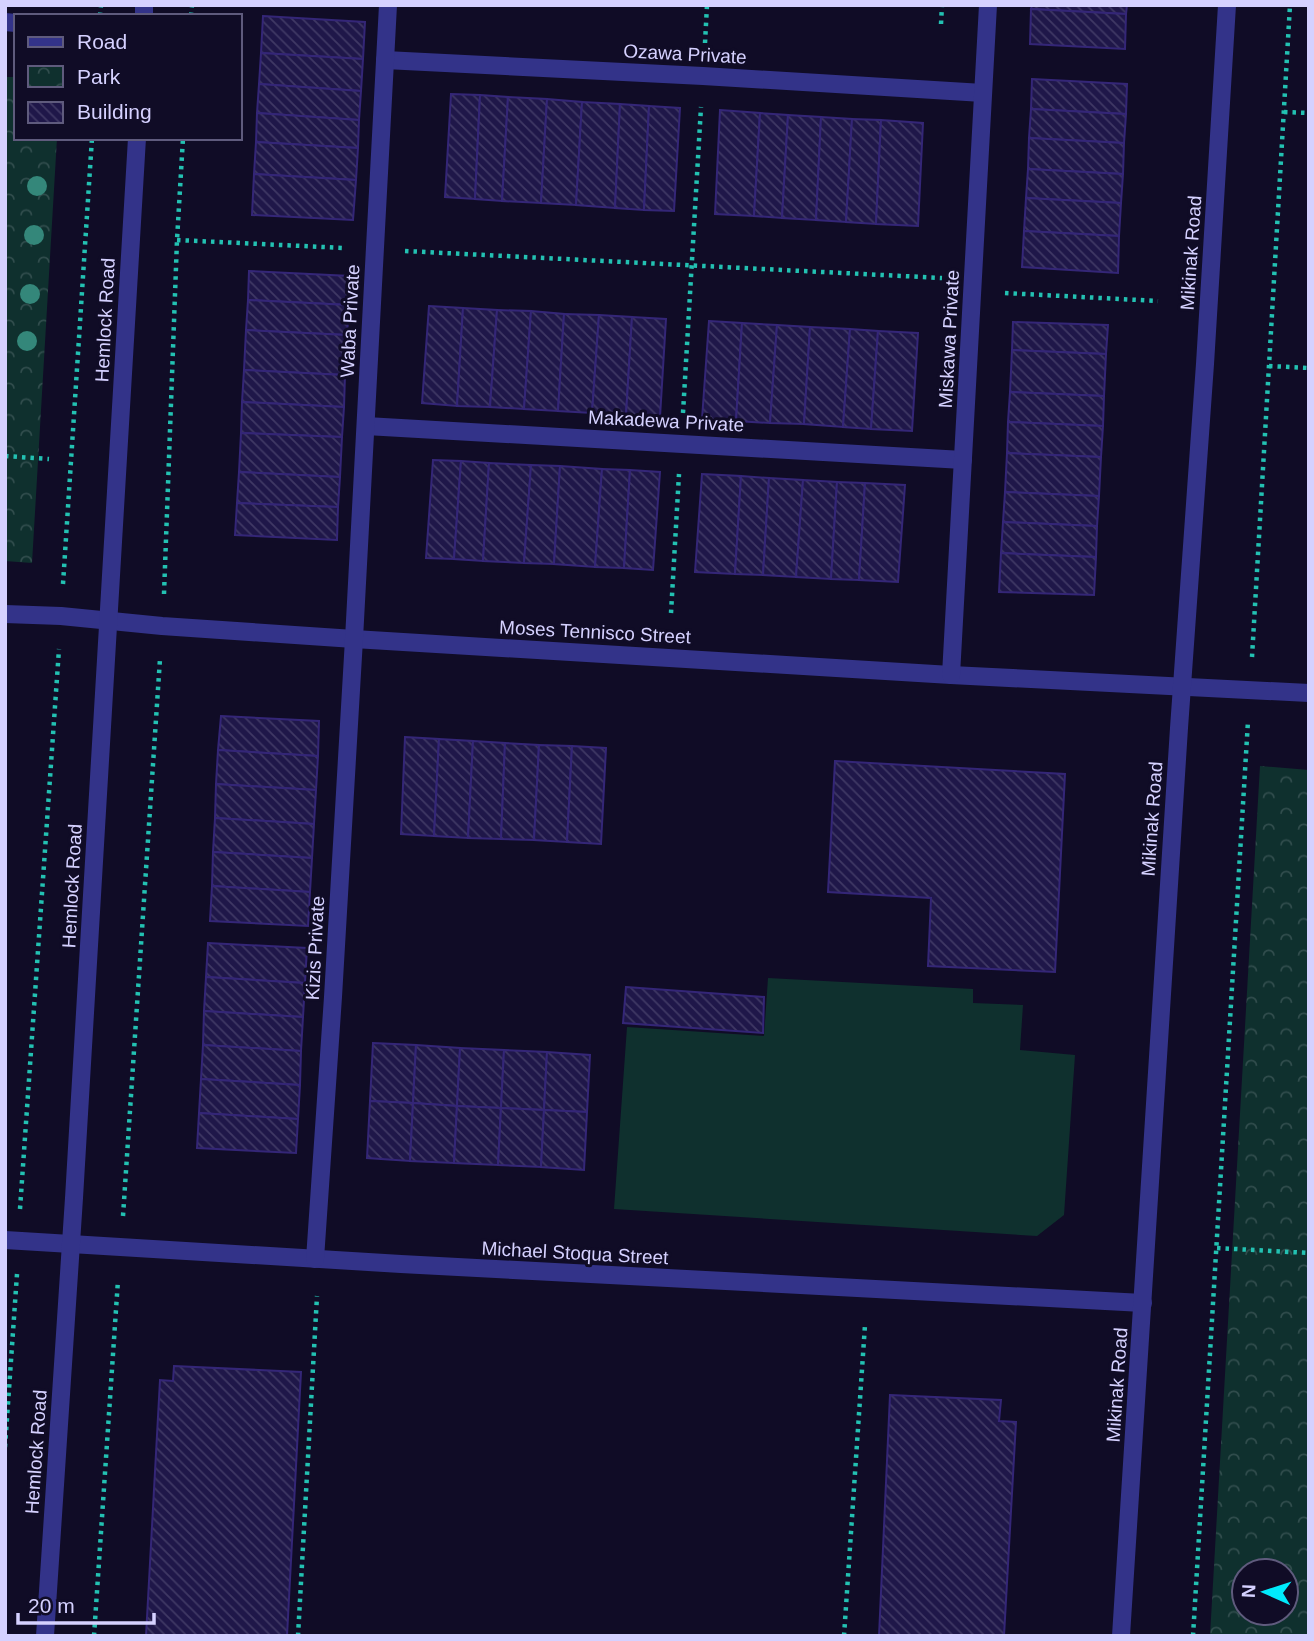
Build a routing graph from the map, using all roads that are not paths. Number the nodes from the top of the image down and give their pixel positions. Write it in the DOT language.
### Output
graph roads {
  1 [pos="388,5"];
  2 [pos="988,5"];
  3 [pos="1227,5"];
  4 [pos="385,60"];
  5 [pos="984,93"];
  6 [pos="136,140"];
  7 [pos="366,426"];
  8 [pos="964,460"];
  9 [pos="5,614"];
  10 [pos="108,620"];
  11 [pos="354,639"];
  12 [pos="951,676"];
  13 [pos="1182,686"];
  14 [pos="1309,694"];
  15 [pos="12,1240"];
  16 [pos="71,1244"];
  17 [pos="315,1259"];
  18 [pos="1143,1303"];
  19 [pos="46,1636"];
  20 [pos="1121,1636"];
  1 -- 4 [label="street, Waba Private"];
  2 -- 5 [label="street, Miskawa Private"];
  3 -- 13 [label="street, Mikinak Road"];
  4 -- 5 [label="street, Ozawa Private"];
  4 -- 7 [label="street, Waba Private"];
  5 -- 8 [label="street, Miskawa Private"];
  6 -- 10 [label="street, Hemlock Road"];
  7 -- 8 [label="street, Makadewa Private"];
  7 -- 11 [label="street, Waba Private"];
  8 -- 12 [label="street, Miskawa Private"];
  9 -- 10 [label="street, Moses Tennisco Street"];
  10 -- 11 [label="street, Moses Tennisco Street"];
  10 -- 16 [label="street, Hemlock Road"];
  11 -- 12 [label="street, Moses Tennisco Street"];
  11 -- 17 [label="street, Kizis Private"];
  12 -- 13 [label="street, Moses Tennisco Street"];
  13 -- 14 [label="street, Moses Tennisco Street"];
  13 -- 18 [label="street, Mikinak Road"];
  15 -- 16 [label="street, Michael Stoqua Street"];
  16 -- 17 [label="street, Michael Stoqua Street"];
  16 -- 19 [label="street, Hemlock Road"];
  17 -- 18 [label="street, Michael Stoqua Street"];
  18 -- 20 [label="street, Mikinak Road"];
}
